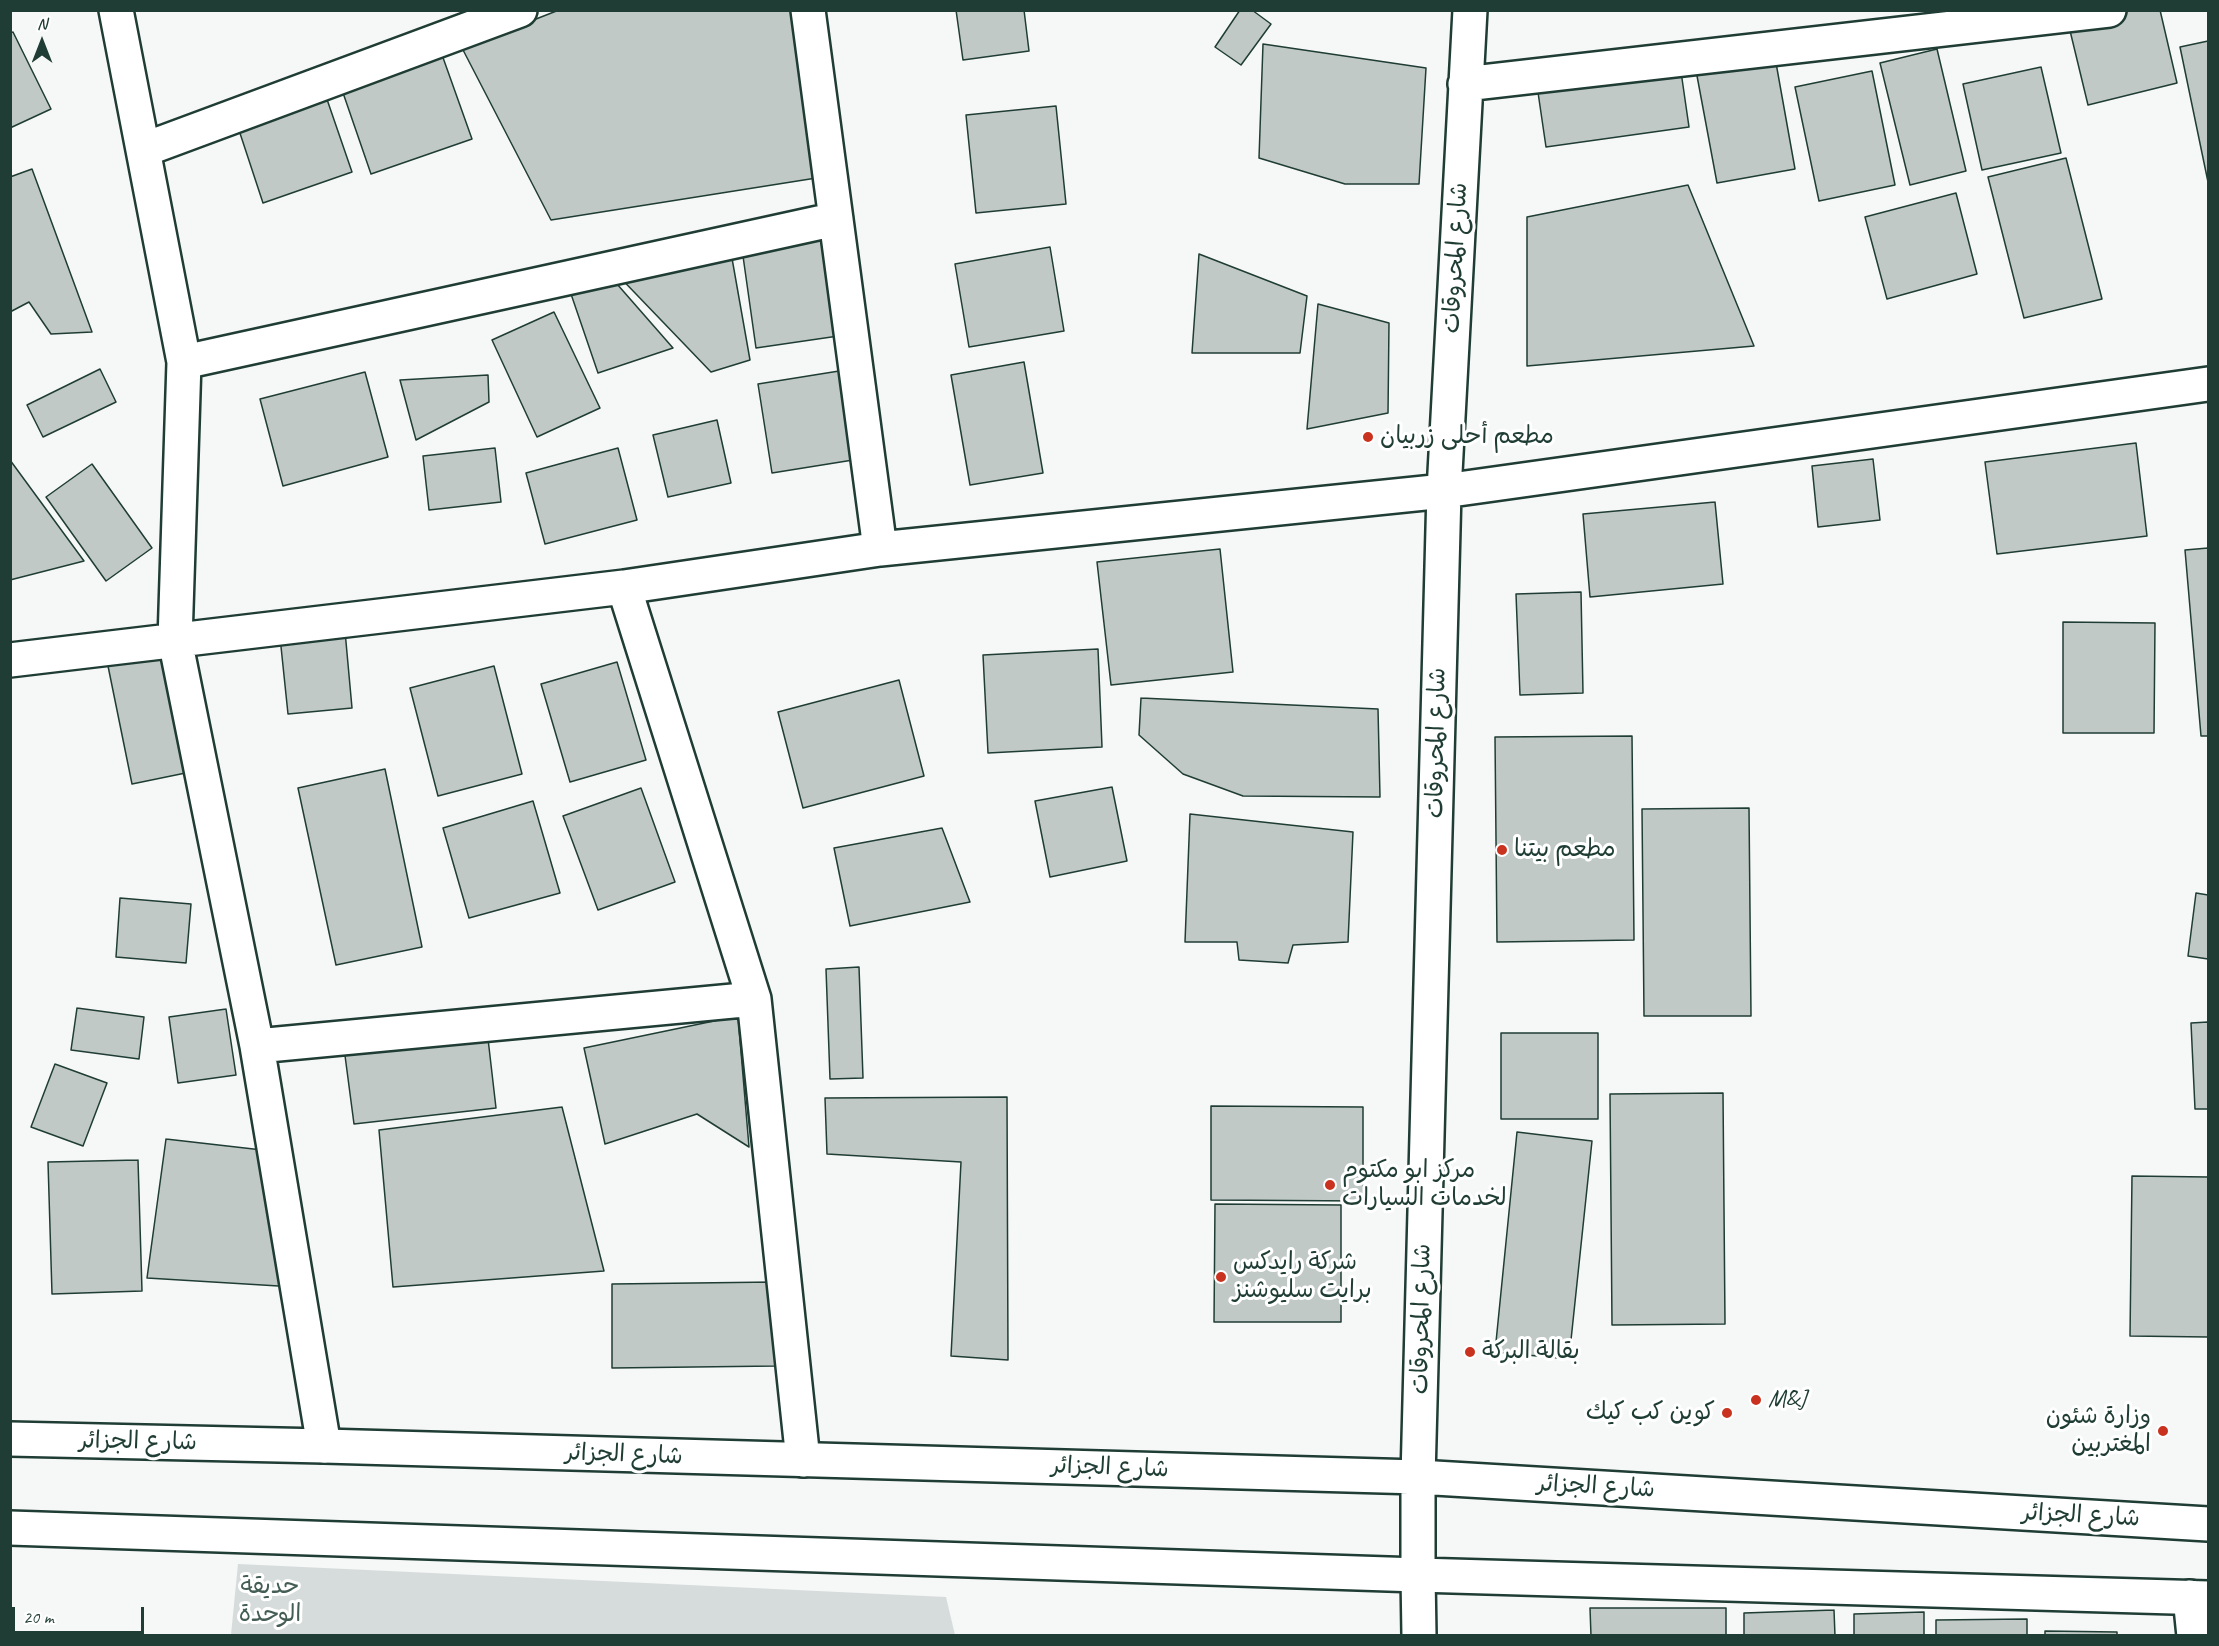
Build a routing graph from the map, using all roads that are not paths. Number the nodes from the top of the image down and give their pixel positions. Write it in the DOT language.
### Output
graph roads {
  1 [pos="116,10"];
  2 [pos="520,10"];
  3 [pos="808,10"];
  4 [pos="1470,10"];
  5 [pos="2109,10"];
  6 [pos="1465,84"];
  7 [pos="143,150"];
  8 [pos="836,219"];
  9 [pos="184,362"];
  10 [pos="2208,384"];
  11 [pos="1444,491"];
  12 [pos="880,549"];
  13 [pos="624,586"];
  14 [pos="175,640"];
  15 [pos="10,660"];
  16 [pos="754,999"];
  17 [pos="257,1046"];
  18 [pos="10,1439"];
  19 [pos="324,1446"];
  20 [pos="803,1460"];
  21 [pos="1418,1477"];
  22 [pos="2208,1524"];
  23 [pos="10,1528"];
  24 [pos="1418,1575"];
  25 [pos="2199,1598"];
  26 [pos="1419,1635"];
  27 [pos="2194,1635"];
  1 -- 7 [label="street"];
  2 -- 7 [label="street"];
  3 -- 8 [label="street"];
  4 -- 6 [label="street, شارع المحروقات"];
  5 -- 6 [label="street"];
  6 -- 11 [label="street, شارع المحروقات"];
  7 -- 9 [label="street"];
  8 -- 9 [label="street"];
  8 -- 12 [label="street"];
  9 -- 14 [label="street"];
  10 -- 11 [label="street"];
  11 -- 12 [label="street"];
  11 -- 21 [label="street, شارع المحروقات"];
  12 -- 13 [label="street"];
  13 -- 14 [label="street"];
  13 -- 16 [label="street"];
  14 -- 15 [label="street"];
  14 -- 17 [label="street"];
  16 -- 17 [label="street"];
  16 -- 20 [label="street"];
  17 -- 19 [label="street"];
  18 -- 19 [label="street, شارع الجزائر"];
  19 -- 20 [label="street, شارع الجزائر"];
  20 -- 21 [label="street, شارع الجزائر"];
  21 -- 22 [label="street, شارع الجزائر"];
  21 -- 24 [label="street, شارع المحروقات"];
  23 -- 24 [label="street"];
  24 -- 25 [label="street"];
  24 -- 26 [label="street, شارع المحروقات"];
  25 -- 27 [label="street"];
}
